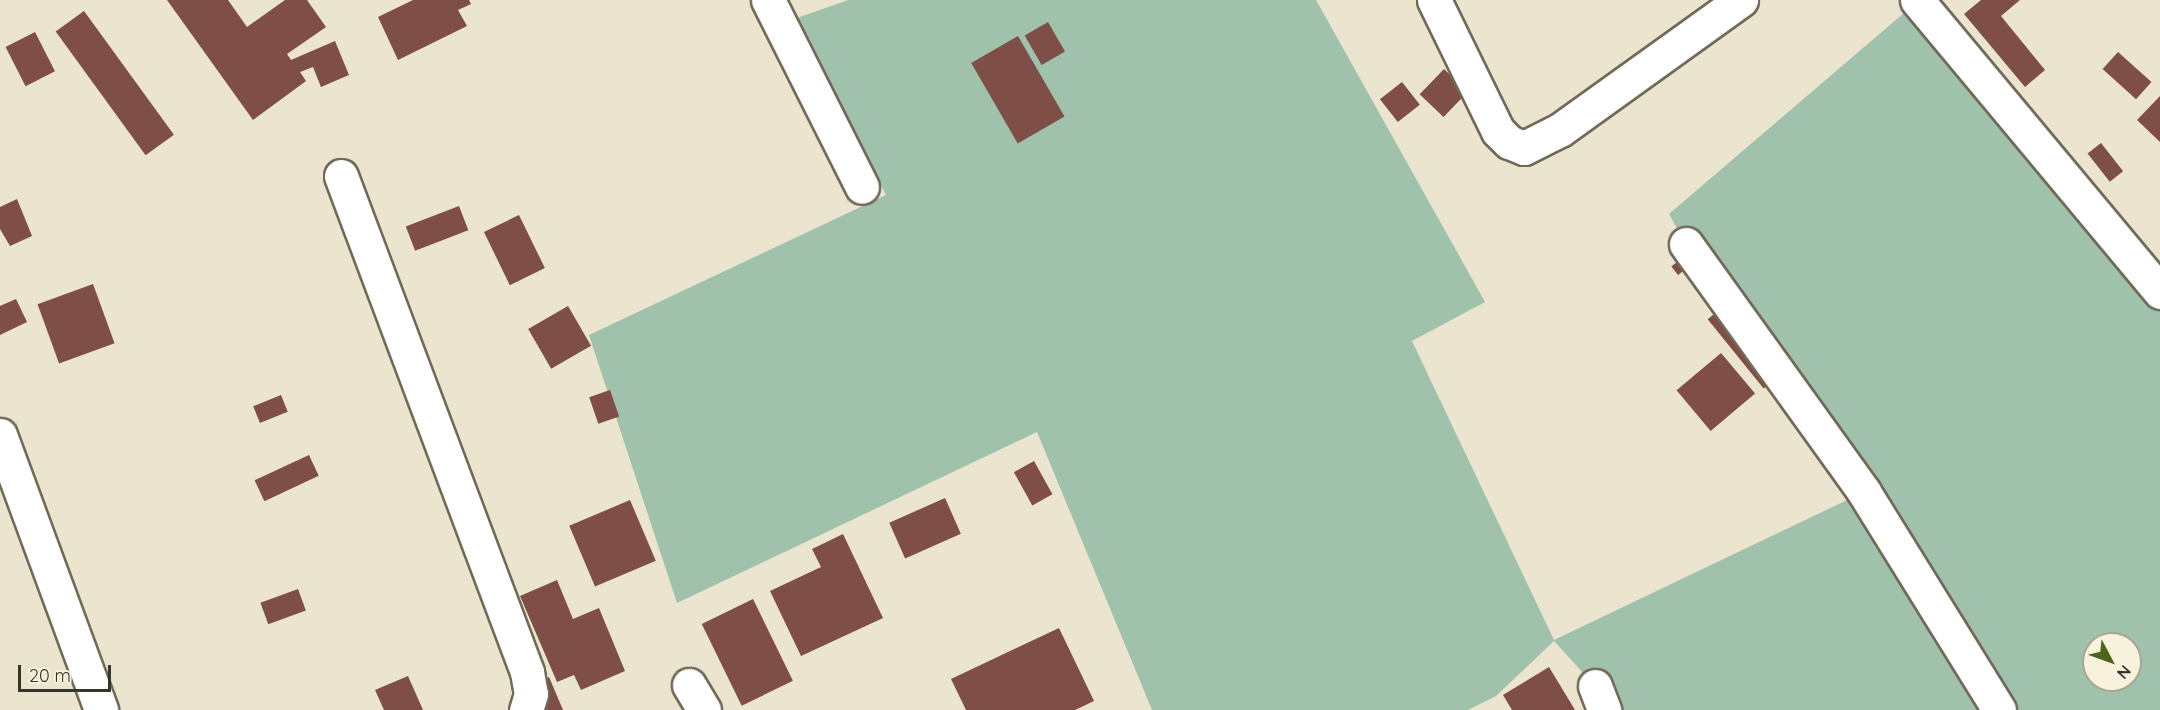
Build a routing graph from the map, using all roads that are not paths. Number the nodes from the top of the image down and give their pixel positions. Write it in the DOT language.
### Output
graph roads {
  1 [pos="768,0"];
  2 [pos="1434,0"];
  3 [pos="1741,0"];
  4 [pos="1917,0"];
  5 [pos="341,176"];
  6 [pos="862,187"];
  7 [pos="1686,244"];
  8 [pos="2160,292"];
  9 [pos="0,435"];
  10 [pos="101,710"];
  11 [pos="526,710"];
  12 [pos="2000,710"];
  1 -- 6 [label="street"];
  2 -- 3 [label="street"];
  4 -- 8 [label="street"];
  5 -- 11 [label="street"];
  7 -- 12 [label="street"];
  9 -- 10 [label="street"];
}
